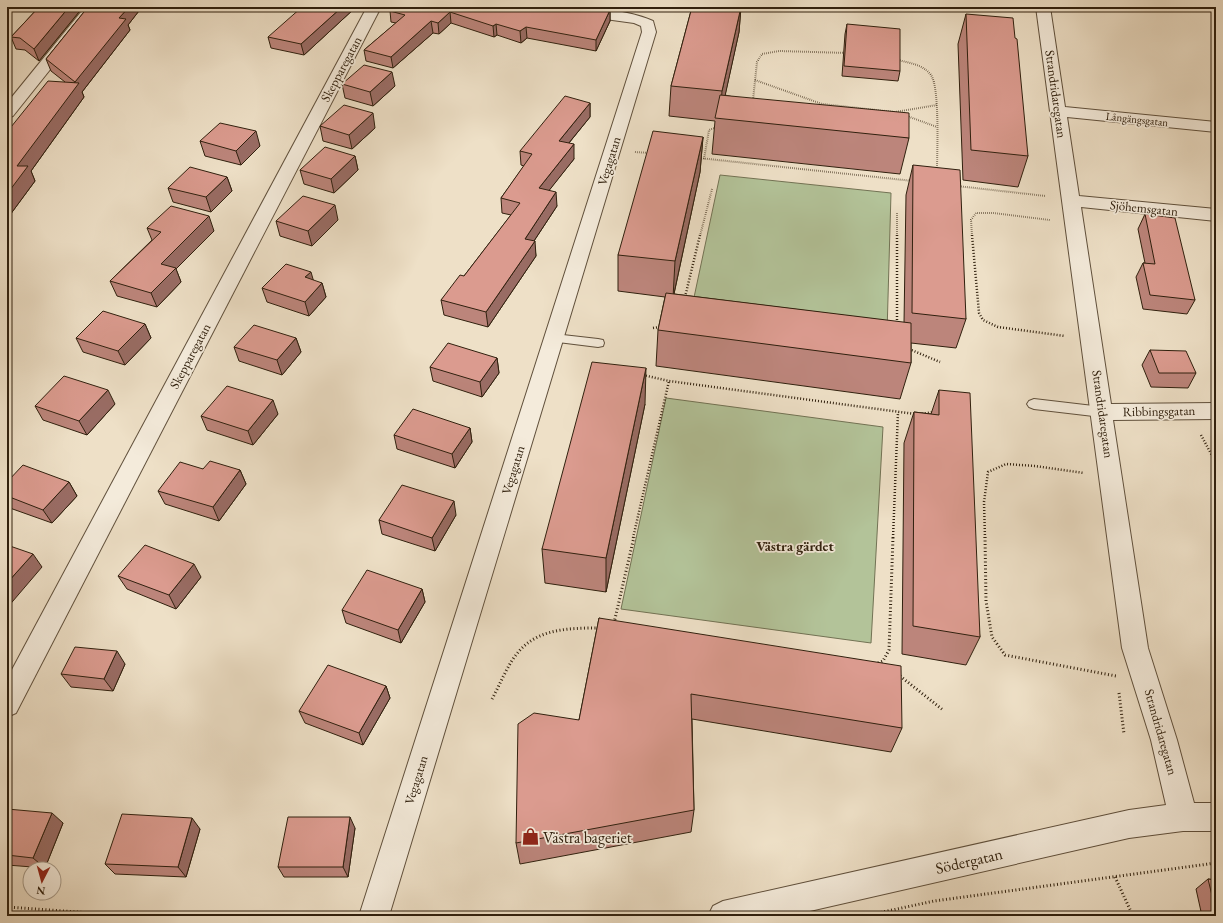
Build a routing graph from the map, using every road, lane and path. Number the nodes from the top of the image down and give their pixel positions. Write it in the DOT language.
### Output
graph roads {
  1 [pos="93,7"];
  2 [pos="374,7"];
  3 [pos="547,7"];
  4 [pos="1043,7"];
  5 [pos="847,47"];
  6 [pos="848,53"];
  7 [pos="853,54"];
  8 [pos="897,60"];
  9 [pos="755,80"];
  10 [pos="752,101"];
  11 [pos="822,104"];
  12 [pos="815,105"];
  13 [pos="937,105"];
  14 [pos="1058,111"];
  15 [pos="896,112"];
  16 [pos="7,113"];
  17 [pos="937,126"];
  18 [pos="717,127"];
  19 [pos="1216,127"];
  20 [pos="612,149"];
  21 [pos="650,153"];
  22 [pos="696,158"];
  23 [pos="704,159"];
  24 [pos="937,176"];
  25 [pos="914,181"];
  26 [pos="953,185"];
  27 [pos="712,189"];
  28 [pos="1046,196"];
  29 [pos="1071,201"];
  30 [pos="896,213"];
  31 [pos="1216,215"];
  32 [pos="1051,220"];
  33 [pos="684,302"];
  34 [pos="666,327"];
  35 [pos="653,328"];
  36 [pos="896,328"];
  37 [pos="1072,337"];
  38 [pos="554,338"];
  39 [pos="598,343"];
  40 [pos="907,349"];
  41 [pos="940,362"];
  42 [pos="643,375"];
  43 [pos="669,382"];
  44 [pos="1034,404"];
  45 [pos="938,411"];
  46 [pos="1189,411"];
  47 [pos="1216,411"];
  48 [pos="898,412"];
  49 [pos="1102,412"];
  50 [pos="1216,463"];
  51 [pos="1086,473"];
  52 [pos="605,628"];
  53 [pos="613,628"];
  54 [pos="883,661"];
  55 [pos="873,664"];
  56 [pos="889,666"];
  57 [pos="895,671"];
  58 [pos="1116,676"];
  59 [pos="492,699"];
  60 [pos="7,705"];
  61 [pos="943,710"];
  62 [pos="1183,817"];
  63 [pos="1216,817"];
  64 [pos="1216,863"];
  65 [pos="1115,877"];
  66 [pos="7,907"];
  67 [pos="873,914"];
  68 [pos="233,916"];
  69 [pos="374,916"];
  70 [pos="722,916"];
  71 [pos="1133,916"];
  1 -- 16 [label="street"];
  2 -- 60 [label="street, Skepparegatan"];
  3 -- 20 [label="street, Vegagatan"];
  4 -- 14 [label="street, Strandridaregatan"];
  5 -- 6 [label="path"];
  6 -- 7 [label="path"];
  6 -- 9 [label="path"];
  8 -- 13 [label="path"];
  9 -- 10 [label="path"];
  9 -- 11 [label="path"];
  11 -- 12 [label="path"];
  11 -- 15 [label="path"];
  13 -- 15 [label="path"];
  13 -- 17 [label="path"];
  14 -- 19 [label="street, Långängsgatan"];
  14 -- 29 [label="street, Strandridaregatan"];
  15 -- 17 [label="path"];
  17 -- 24 [label="path"];
  18 -- 23 [label="path"];
  20 -- 21 [label="path"];
  20 -- 38 [label="street, Vegagatan"];
  22 -- 23 [label="path"];
  23 -- 25 [label="path"];
  26 -- 28 [label="path"];
  27 -- 33 [label="path"];
  29 -- 31 [label="street, Sjöhemsgatan"];
  29 -- 49 [label="street, Strandridaregatan"];
  30 -- 36 [label="path"];
  32 -- 37 [label="path"];
  34 -- 35 [label="path"];
  38 -- 39 [label="lane"];
  38 -- 69 [label="street, Vegagatan"];
  40 -- 41 [label="path"];
  42 -- 43 [label="path"];
  43 -- 48 [label="path"];
  43 -- 53 [label="path"];
  44 -- 49 [label="lane"];
  45 -- 48 [label="path"];
  46 -- 47 [label="street, Ribbingsgatan"];
  46 -- 49 [label="street, Ribbingsgatan"];
  46 -- 50 [label="path"];
  48 -- 54 [label="path"];
  49 -- 62 [label="street, Strandridaregatan"];
  51 -- 58 [label="path"];
  52 -- 59 [label="path"];
  54 -- 55 [label="path"];
  54 -- 56 [label="path"];
  57 -- 61 [label="path"];
  62 -- 63 [label="street, Södergatan"];
  62 -- 70 [label="street, Södergatan"];
  64 -- 65 [label="path"];
  65 -- 67 [label="path"];
  65 -- 71 [label="path"];
  66 -- 68 [label="path"];
}
